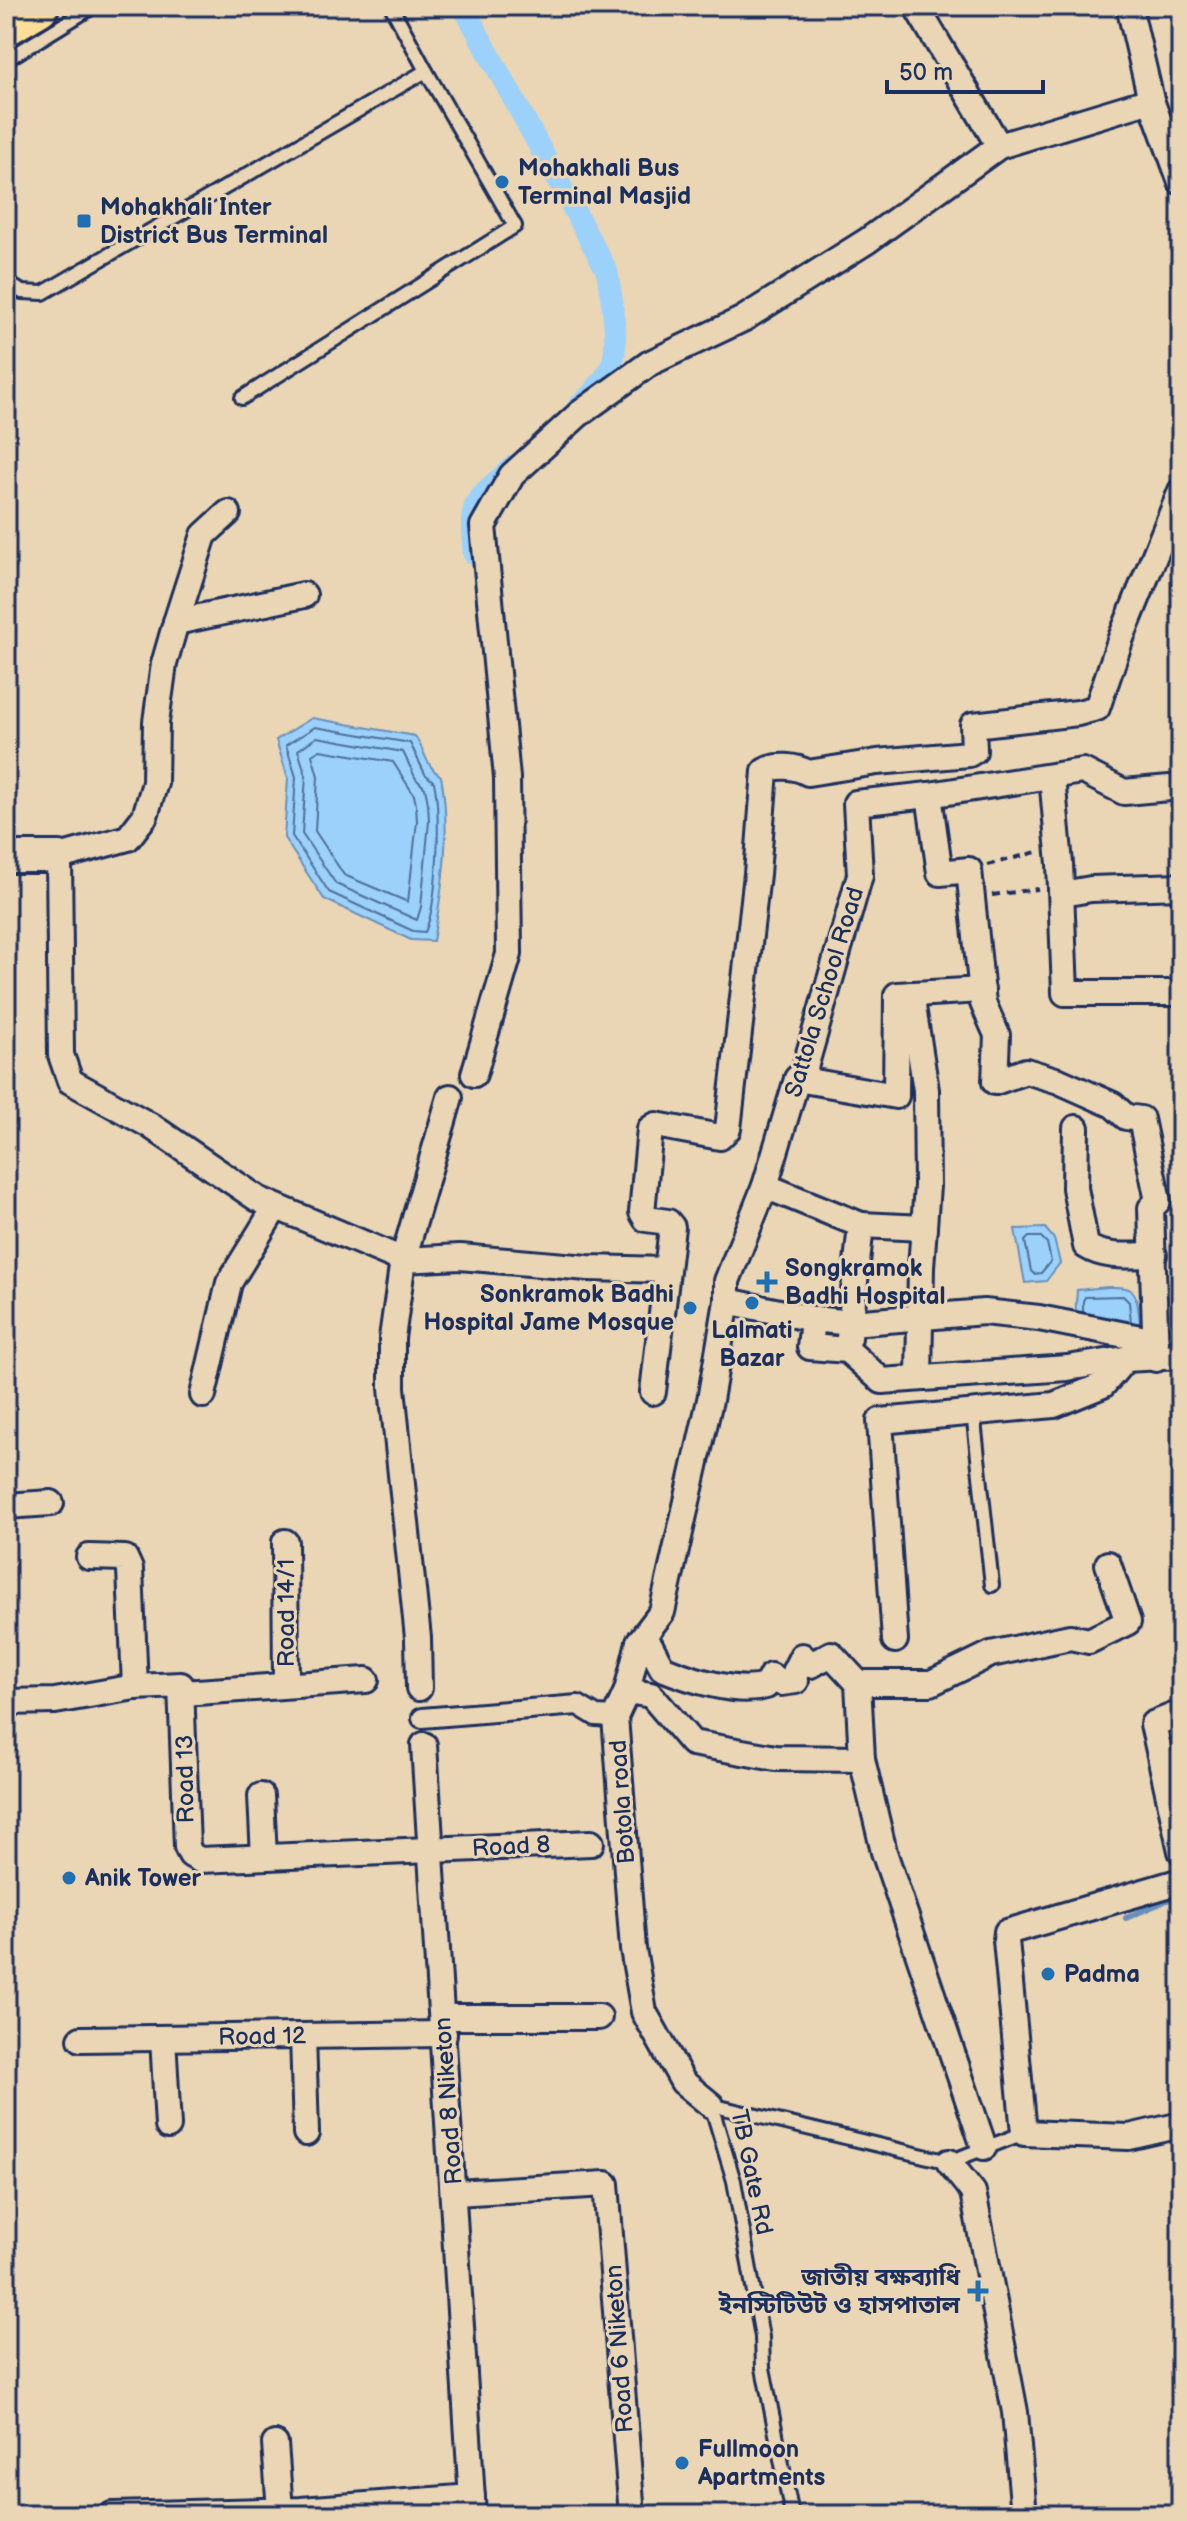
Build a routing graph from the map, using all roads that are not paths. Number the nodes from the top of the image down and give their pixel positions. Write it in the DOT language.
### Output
graph roads {
  1 [pos="16,6"];
  2 [pos="38,6"];
  3 [pos="94,6"];
  4 [pos="391,6"];
  5 [pos="916,6"];
  6 [pos="1129,6"];
  7 [pos="6,22"];
  8 [pos="6,60"];
  9 [pos="426,71"];
  10 [pos="1151,100"];
  11 [pos="999,146"];
  12 [pos="1181,182"];
  13 [pos="6,282"];
  14 [pos="242,398"];
  15 [pos="1181,491"];
  16 [pos="228,513"];
  17 [pos="304,595"];
  18 [pos="176,622"];
  19 [pos="1052,777"];
  20 [pos="1181,787"];
  21 [pos="929,795"];
  22 [pos="6,857"];
  23 [pos="59,857"];
  24 [pos="1181,886"];
  25 [pos="1061,890"];
  26 [pos="982,990"];
  27 [pos="1181,993"];
  28 [pos="911,994"];
  29 [pos="474,1074"];
  30 [pos="797,1079"];
  31 [pos="450,1097"];
  32 [pos="1076,1128"];
  33 [pos="765,1186"];
  34 [pos="275,1208"];
  35 [pos="861,1225"];
  36 [pos="924,1228"];
  37 [pos="1154,1255"];
  38 [pos="403,1260"];
  39 [pos="666,1270"];
  40 [pos="727,1301"];
  41 [pos="920,1318"];
  42 [pos="813,1319"];
  43 [pos="851,1323"];
  44 [pos="847,1350"];
  45 [pos="1156,1350"];
  46 [pos="1181,1356"];
  47 [pos="1125,1359"];
  48 [pos="919,1376"];
  49 [pos="653,1392"];
  50 [pos="203,1395"];
  51 [pos="973,1412"];
  52 [pos="51,1503"];
  53 [pos="6,1506"];
  54 [pos="285,1542"];
  55 [pos="89,1557"];
  56 [pos="1108,1564"];
  57 [pos="992,1585"];
  58 [pos="895,1640"];
  59 [pos="639,1642"];
  60 [pos="366,1680"];
  61 [pos="858,1683"];
  62 [pos="286,1684"];
  63 [pos="135,1687"];
  64 [pos="419,1688"];
  65 [pos="627,1691"];
  66 [pos="183,1693"];
  67 [pos="6,1702"];
  68 [pos="1181,1713"];
  69 [pos="615,1717"];
  70 [pos="422,1718"];
  71 [pos="424,1745"];
  72 [pos="862,1759"];
  73 [pos="261,1796"];
  74 [pos="591,1843"];
  75 [pos="431,1850"];
  76 [pos="1181,1851"];
  77 [pos="264,1857"];
  78 [pos="1181,1881"];
  79 [pos="599,2017"];
  80 [pos="443,2026"];
  81 [pos="303,2036"];
  82 [pos="163,2038"];
  83 [pos="81,2039"];
  84 [pos="711,2105"];
  85 [pos="1181,2125"];
  86 [pos="168,2126"];
  87 [pos="306,2133"];
  88 [pos="1024,2133"];
  89 [pos="984,2147"];
  90 [pos="949,2162"];
  91 [pos="455,2193"];
  92 [pos="275,2444"];
  93 [pos="473,2506"];
  94 [pos="294,2512"];
  95 [pos="112,2515"];
  96 [pos="632,2515"];
  97 [pos="792,2515"];
  98 [pos="1024,2515"];
  1 -- 7 [label="main road"];
  2 -- 7 [label="main road"];
  3 -- 8 [label="lane"];
  4 -- 9 [label="lane"];
  5 -- 11 [label="street"];
  6 -- 10 [label="street"];
  9 -- 13 [label="lane"];
  9 -- 14 [label="lane"];
  10 -- 11 [label="street"];
  10 -- 12 [label="street"];
  11 -- 29 [label="street"];
  15 -- 39 [label="street"];
  16 -- 18 [label="street"];
  17 -- 18 [label="street"];
  18 -- 23 [label="street"];
  19 -- 20 [label="street, Sattola School Road"];
  19 -- 21 [label="street, Sattola School Road"];
  19 -- 25 [label="street"];
  21 -- 26 [label="street"];
  21 -- 30 [label="street, Sattola School Road"];
  22 -- 23 [label="street"];
  23 -- 34 [label="street"];
  24 -- 25 [label="street"];
  25 -- 27 [label="street"];
  26 -- 28 [label="street"];
  26 -- 37 [label="street"];
  28 -- 30 [label="street"];
  28 -- 36 [label="street"];
  30 -- 33 [label="street, Sattola School Road"];
  31 -- 38 [label="street"];
  32 -- 37 [label="street"];
  33 -- 35 [label="street"];
  33 -- 40 [label="street, Sattola School Road"];
  34 -- 38 [label="street"];
  34 -- 50 [label="street"];
  35 -- 36 [label="street"];
  35 -- 43 [label="street"];
  36 -- 41 [label="street"];
  37 -- 45 [label="street"];
  38 -- 39 [label="street"];
  38 -- 64 [label="street"];
  39 -- 49 [label="street"];
  40 -- 42 [label="street"];
  40 -- 59 [label="street, Botola road"];
  41 -- 43 [label="street"];
  41 -- 45 [label="street"];
  41 -- 48 [label="street"];
  42 -- 43 [label="street"];
  42 -- 44 [label="street"];
  43 -- 44 [label="street"];
  44 -- 48 [label="street"];
  45 -- 46 [label="street"];
  45 -- 47 [label="street"];
  47 -- 48 [label="street"];
  47 -- 51 [label="street"];
  51 -- 57 [label="lane"];
  51 -- 58 [label="street"];
  52 -- 53 [label="street"];
  54 -- 62 [label="street, Road 14/1"];
  55 -- 63 [label="street"];
  56 -- 61 [label="street"];
  59 -- 61 [label="street"];
  59 -- 65 [label="street, Botola road"];
  60 -- 62 [label="street"];
  61 -- 72 [label="street"];
  62 -- 66 [label="street"];
  63 -- 66 [label="street"];
  63 -- 67 [label="street"];
  64 -- 70 [label="street, Road 8 Niketon"];
  65 -- 69 [label="street, Botola road"];
  65 -- 72 [label="street"];
  66 -- 77 [label="street, Road 13"];
  68 -- 76 [label="street"];
  69 -- 70 [label="street"];
  69 -- 84 [label="street, Botola road"];
  70 -- 71 [label="street, Road 8 Niketon"];
  71 -- 75 [label="street, Road 8 Niketon"];
  72 -- 89 [label="street"];
  73 -- 77 [label="street"];
  74 -- 75 [label="street, Road 8"];
  75 -- 77 [label="street, Road 13"];
  75 -- 80 [label="street, Road 8 Niketon"];
  78 -- 88 [label="street"];
  79 -- 80 [label="street, Road 12"];
  80 -- 81 [label="street, Road 12"];
  80 -- 91 [label="street, Road 8 Niketon"];
  81 -- 82 [label="street, Road 12"];
  81 -- 87 [label="street"];
  82 -- 83 [label="street, Road 12"];
  82 -- 86 [label="street"];
  84 -- 90 [label="lane, TB Gate Rd"];
  84 -- 97 [label="lane, TB Gate Rd"];
  85 -- 88 [label="street"];
  88 -- 89 [label="lane"];
  89 -- 90 [label="lane"];
  90 -- 98 [label="street"];
  91 -- 93 [label="street, Road 8 Niketon"];
  91 -- 96 [label="street, Road 6 Niketon"];
  92 -- 94 [label="street"];
  93 -- 94 [label="street"];
  94 -- 95 [label="street"];
}
